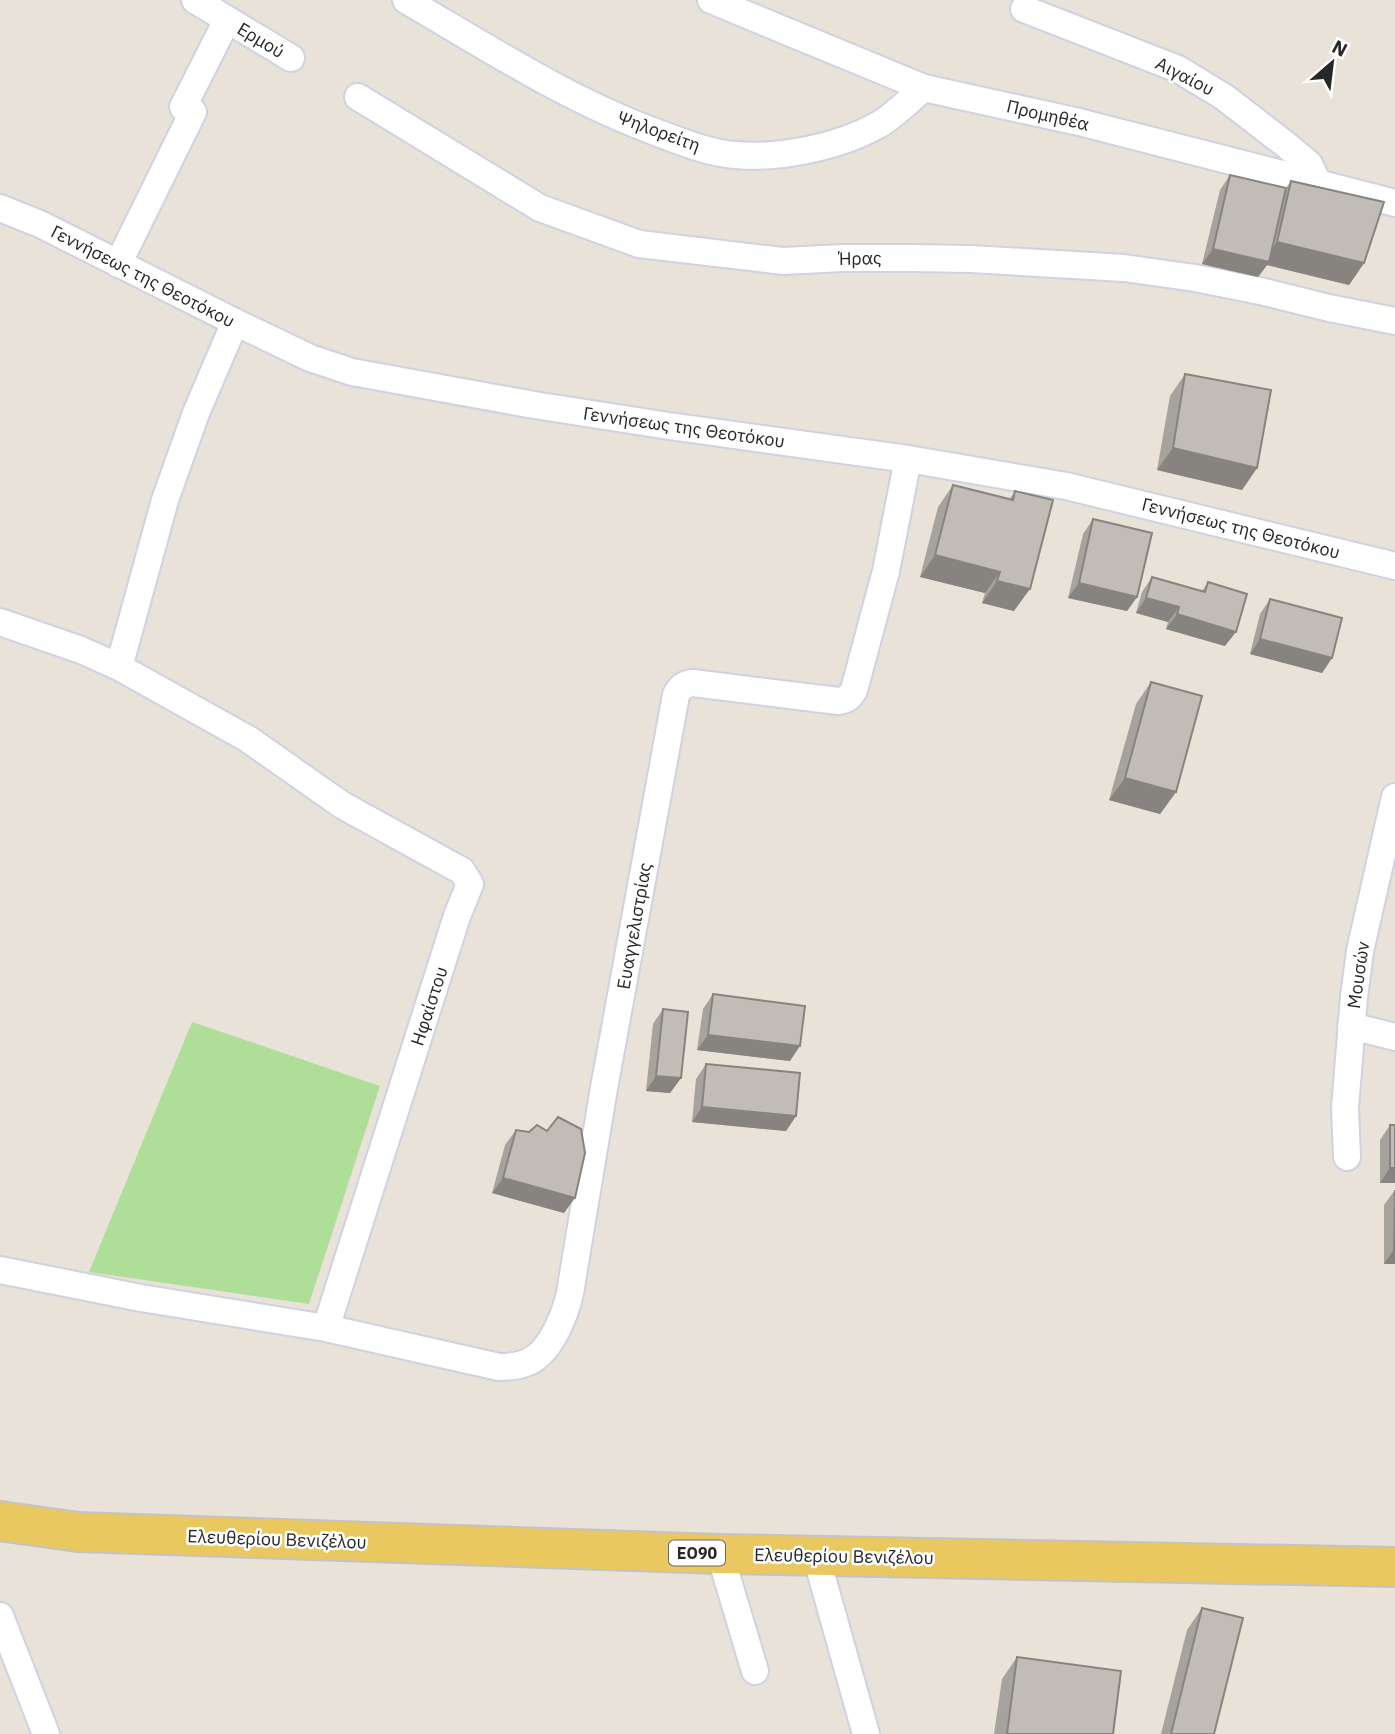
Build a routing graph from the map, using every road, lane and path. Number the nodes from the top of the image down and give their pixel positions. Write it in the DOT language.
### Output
graph roads {
  1 [pos="195,0"];
  2 [pos="406,0"];
  3 [pos="711,0"];
  4 [pos="1024,9"];
  5 [pos="227,20"];
  6 [pos="291,58"];
  7 [pos="923,88"];
  8 [pos="358,97"];
  9 [pos="1318,183"];
  10 [pos="1395,203"];
  11 [pos="0,208"];
  12 [pos="118,264"];
  13 [pos="1395,321"];
  14 [pos="235,323"];
  15 [pos="908,459"];
  16 [pos="1395,566"];
  17 [pos="0,622"];
  18 [pos="119,667"];
  19 [pos="1395,797"];
  20 [pos="1392,826"];
  21 [pos="1351,1026"];
  22 [pos="1395,1037"];
  23 [pos="1346,1157"];
  24 [pos="0,1270"];
  25 [pos="327,1328"];
  26 [pos="0,1521"];
  27 [pos="720,1554"];
  28 [pos="816,1556"];
  29 [pos="1395,1567"];
  30 [pos="0,1616"];
  31 [pos="755,1671"];
  32 [pos="46,1734"];
  33 [pos="866,1734"];
  1 -- 5 [label="street, Ερμού"];
  2 -- 7 [label="street, Ψηλορείτη"];
  3 -- 7 [label="street, Προμηθέα"];
  4 -- 9 [label="street, Αιγαίου"];
  5 -- 6 [label="street, Ερμού"];
  5 -- 12 [label="street"];
  7 -- 9 [label="street, Προμηθέα"];
  8 -- 13 [label="street, Ήρας"];
  9 -- 10 [label="street, Προμηθέα"];
  11 -- 12 [label="street, Γεννήσεως της Θεοτόκου"];
  12 -- 14 [label="street, Γεννήσεως της Θεοτόκου"];
  14 -- 15 [label="street, Γεννήσεως της Θεοτόκου"];
  14 -- 18 [label="street"];
  15 -- 16 [label="street, Γεννήσεως της Θεοτόκου"];
  15 -- 25 [label="street, Ευαγγελιστρίας"];
  17 -- 18 [label="street, Ηφαίστου"];
  18 -- 25 [label="street, Ηφαίστου"];
  19 -- 20 [label="street, Μουσών"];
  20 -- 21 [label="street, Μουσών"];
  21 -- 22 [label="street"];
  21 -- 23 [label="street, Μουσών"];
  24 -- 25 [label="street"];
  26 -- 27 [label="main road, Ελευθερίου Βενιζέλου / ΕΟ90"];
  27 -- 28 [label="main road, Ελευθερίου Βενιζέλου / ΕΟ90"];
  27 -- 31 [label="street"];
  28 -- 29 [label="main road, Ελευθερίου Βενιζέλου / ΕΟ90"];
  28 -- 33 [label="street"];
  30 -- 32 [label="street"];
}
